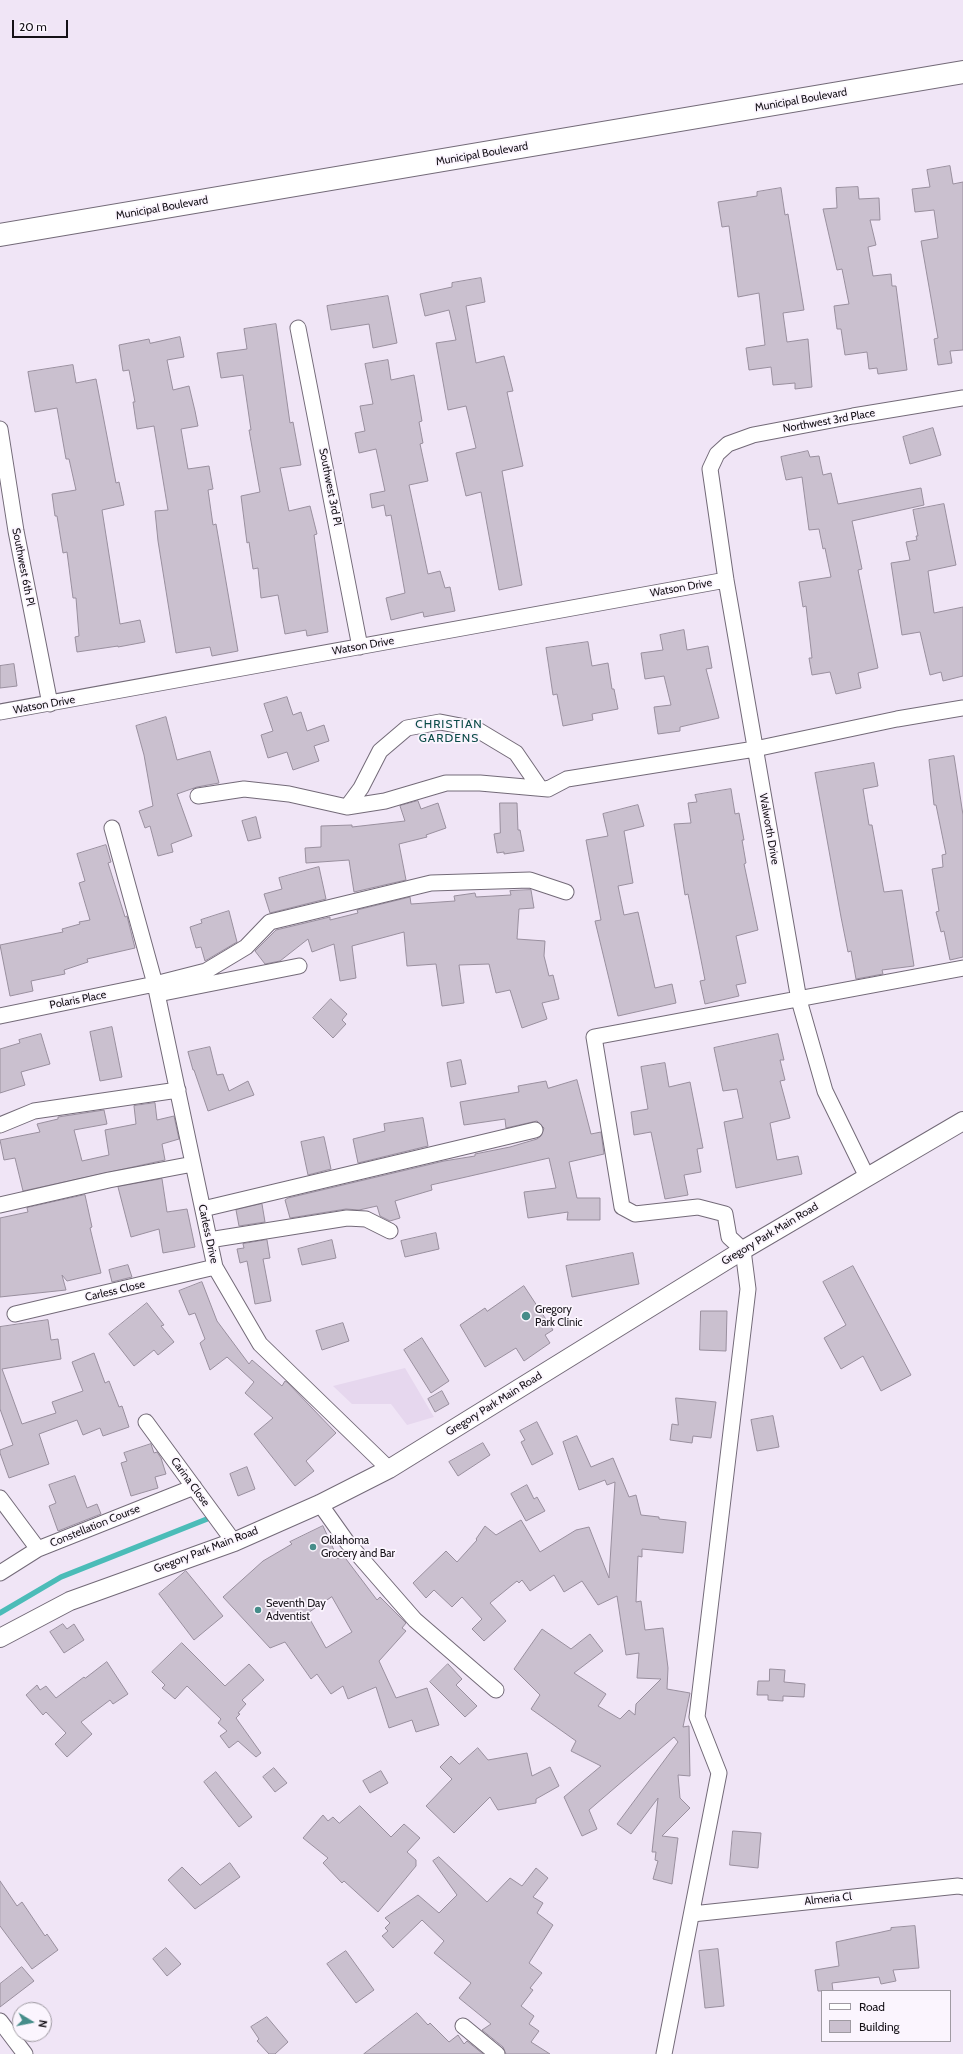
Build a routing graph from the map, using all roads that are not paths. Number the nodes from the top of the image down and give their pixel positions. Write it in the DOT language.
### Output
graph roads {
  1 [pos="963,72"];
  2 [pos="0,236"];
  3 [pos="298,328"];
  4 [pos="963,398"];
  5 [pos="0,429"];
  6 [pos="710,469"];
  7 [pos="726,580"];
  8 [pos="360,646"];
  9 [pos="50,704"];
  10 [pos="963,708"];
  11 [pos="0,712"];
  12 [pos="755,749"];
  13 [pos="540,788"];
  14 [pos="198,796"];
  15 [pos="347,807"];
  16 [pos="112,828"];
  17 [pos="566,892"];
  18 [pos="299,966"];
  19 [pos="963,968"];
  20 [pos="157,989"];
  21 [pos="799,1000"];
  22 [pos="0,1016"];
  23 [pos="178,1090"];
  24 [pos="963,1121"];
  25 [pos="0,1125"];
  26 [pos="535,1130"];
  27 [pos="193,1164"];
  28 [pos="867,1176"];
  29 [pos="0,1205"];
  30 [pos="203,1208"];
  31 [pos="390,1231"];
  32 [pos="209,1240"];
  33 [pos="743,1250"];
  34 [pos="215,1267"];
  35 [pos="15,1314"];
  36 [pos="146,1422"];
  37 [pos="389,1469"];
  38 [pos="194,1487"];
  39 [pos="0,1498"];
  40 [pos="320,1504"];
  41 [pos="231,1538"];
  42 [pos="38,1549"];
  43 [pos="0,1573"];
  44 [pos="0,1638"];
  45 [pos="496,1690"];
  46 [pos="963,1887"];
  47 [pos="692,1914"];
  48 [pos="0,2021"];
  49 [pos="463,2026"];
  50 [pos="25,2054"];
  51 [pos="497,2054"];
  52 [pos="664,2054"];
  1 -- 2 [label="main road, Municipal Boulevard"];
  3 -- 8 [label="street, Southwest 3rd Pl"];
  4 -- 6 [label="street, Northwest 3rd Place"];
  5 -- 9 [label="street, Southwest 6th Pl"];
  6 -- 7 [label="street, Walworth Drive"];
  7 -- 8 [label="street, Watson Drive"];
  7 -- 12 [label="street, Walworth Drive"];
  8 -- 9 [label="street, Watson Drive"];
  9 -- 11 [label="street, Watson Drive"];
  10 -- 12 [label="street"];
  12 -- 13 [label="street"];
  12 -- 21 [label="street, Walworth Drive"];
  13 -- 15 [label="street"];
  13 -- 15 [label="street"];
  14 -- 15 [label="street"];
  16 -- 20 [label="street, Carless Drive"];
  17 -- 20 [label="street"];
  18 -- 20 [label="street"];
  19 -- 21 [label="street"];
  20 -- 22 [label="street, Polaris Place"];
  20 -- 23 [label="street, Carless Drive"];
  21 -- 28 [label="street, Walworth Drive"];
  21 -- 33 [label="street"];
  23 -- 25 [label="street"];
  23 -- 27 [label="street, Carless Drive"];
  24 -- 28 [label="street, Gregory Park Main Road"];
  26 -- 30 [label="street"];
  27 -- 29 [label="street"];
  27 -- 30 [label="street, Carless Drive"];
  28 -- 33 [label="street, Gregory Park Main Road"];
  30 -- 32 [label="street, Carless Drive"];
  31 -- 32 [label="street"];
  32 -- 34 [label="street, Carless Drive"];
  33 -- 37 [label="street, Gregory Park Main Road"];
  33 -- 47 [label="street"];
  34 -- 35 [label="street, Carless Close"];
  34 -- 37 [label="street, Carless Drive"];
  36 -- 38 [label="street, Carina Close"];
  37 -- 40 [label="street, Gregory Park Main Road"];
  38 -- 41 [label="street, Carina Close"];
  38 -- 42 [label="street, Constellation Course"];
  39 -- 42 [label="street"];
  40 -- 41 [label="street, Gregory Park Main Road"];
  40 -- 45 [label="street"];
  41 -- 44 [label="street, Gregory Park Main Road"];
  42 -- 43 [label="street, Constellation Course"];
  46 -- 47 [label="street, Almeria Cl"];
  47 -- 52 [label="street"];
  48 -- 50 [label="street"];
  49 -- 51 [label="street"];
}
